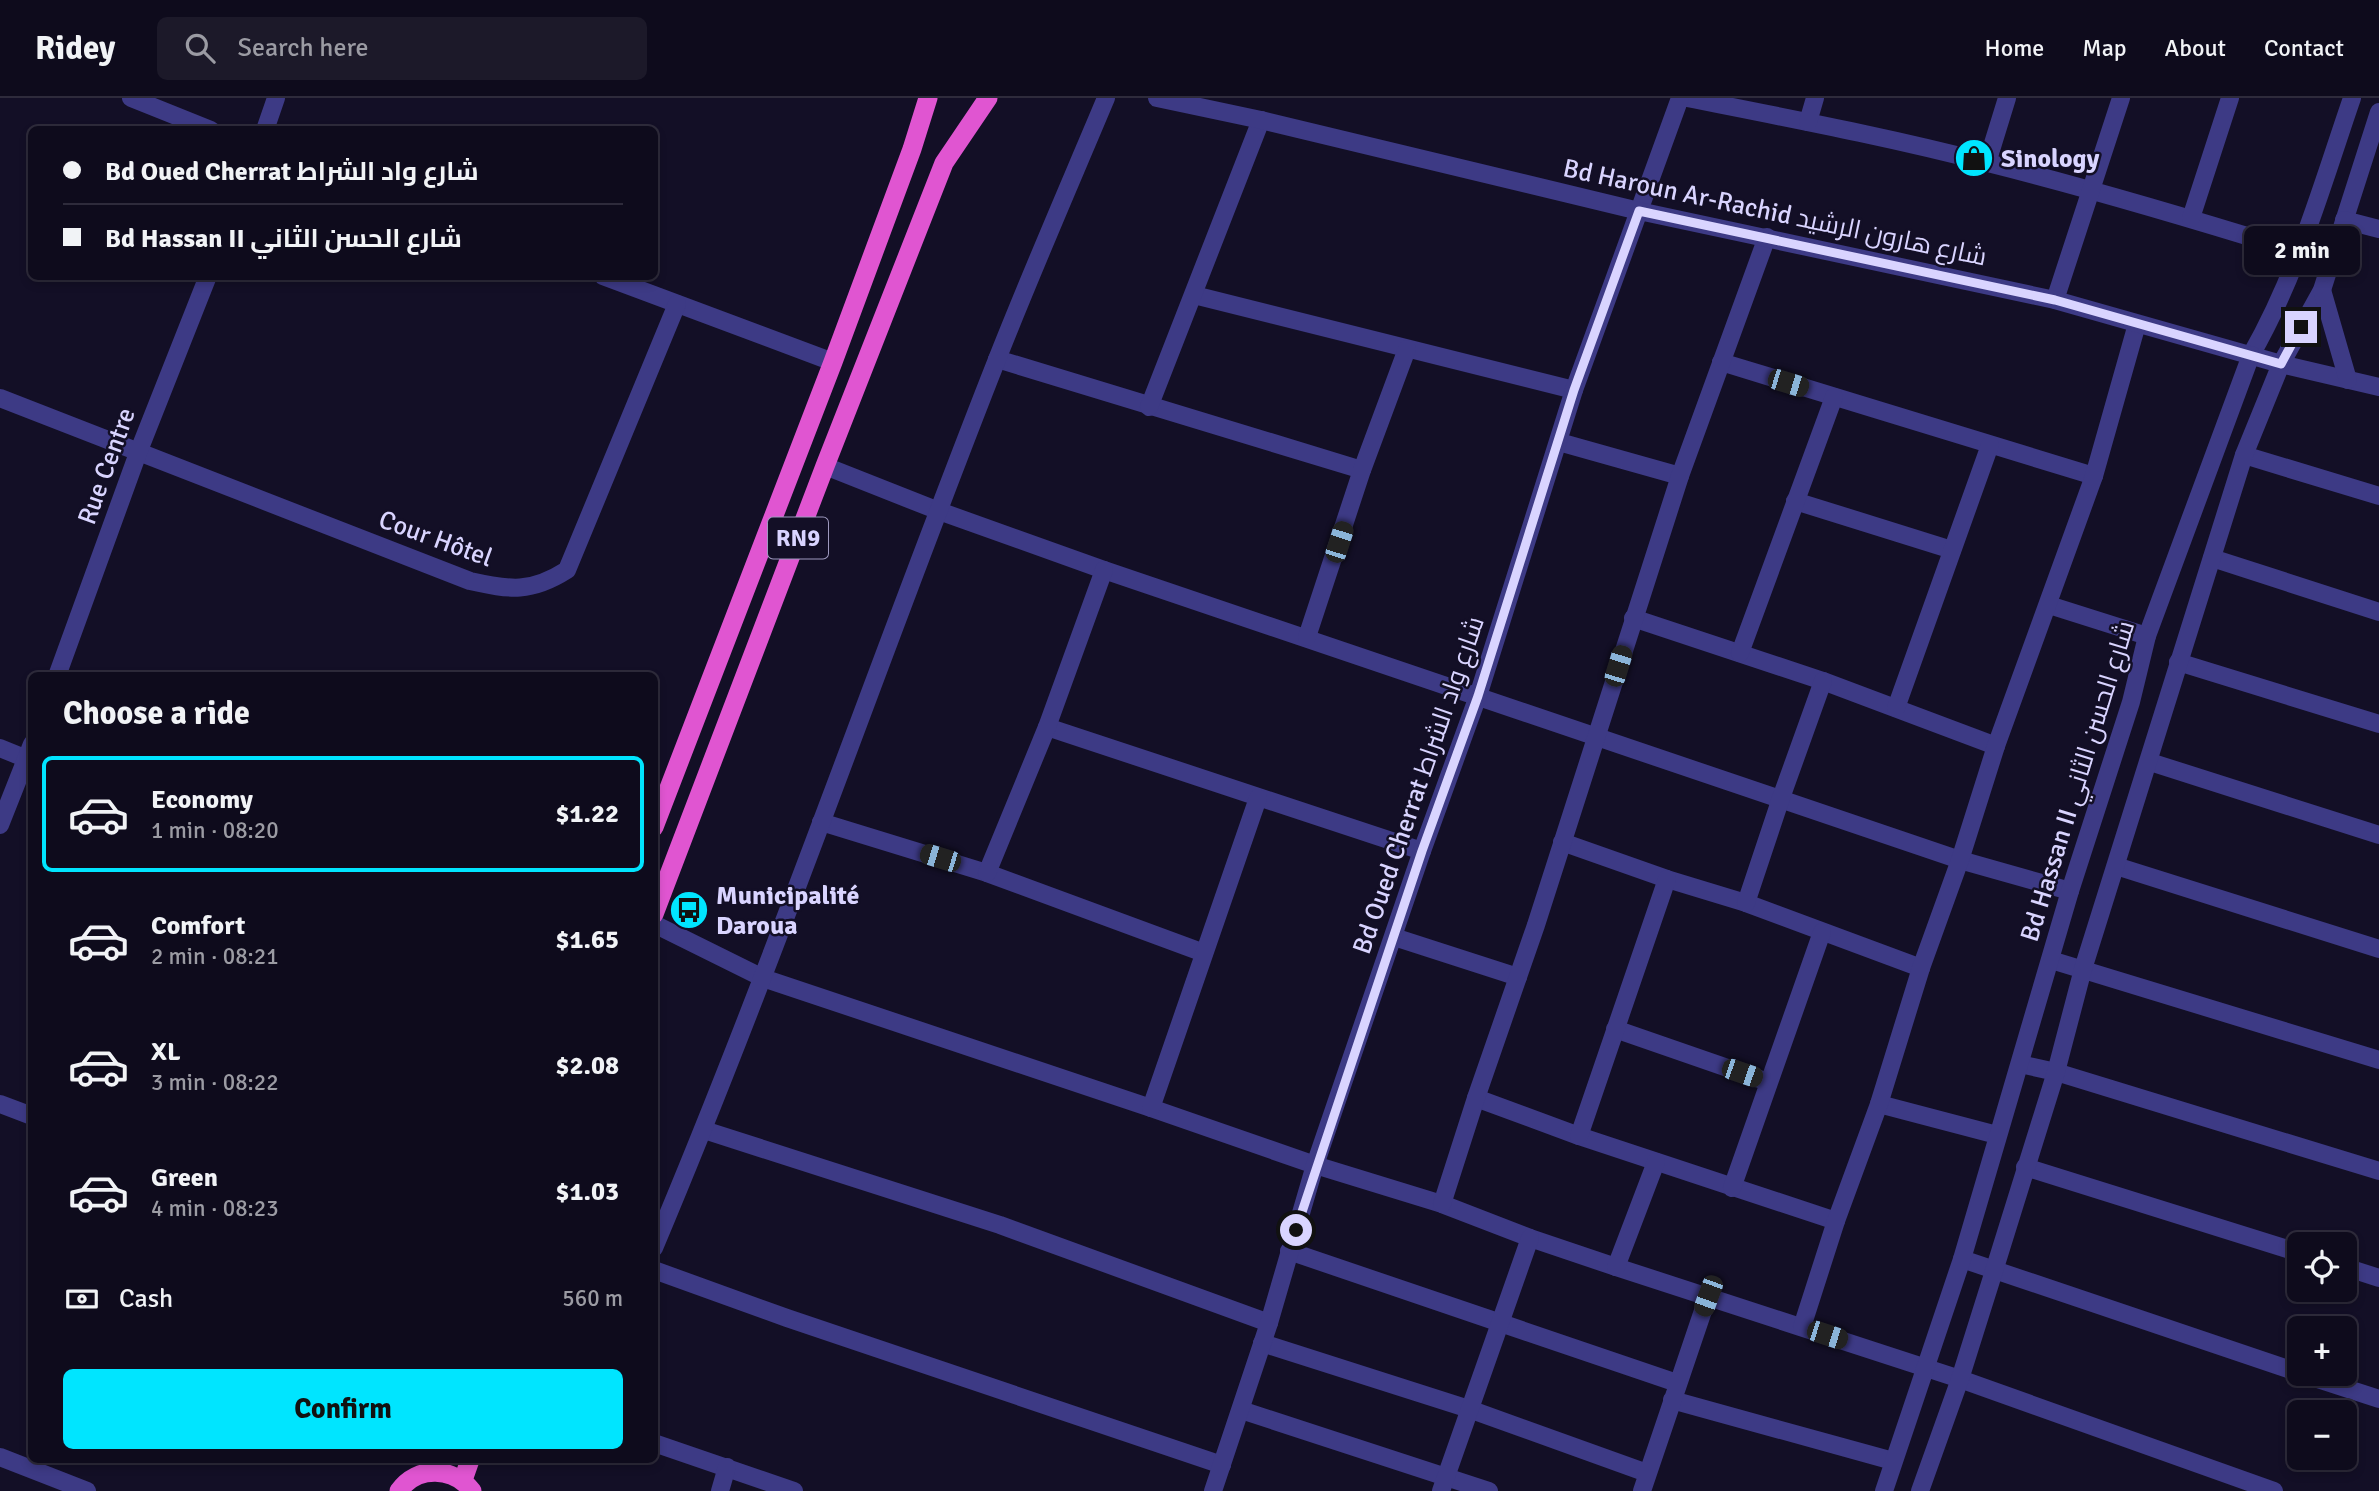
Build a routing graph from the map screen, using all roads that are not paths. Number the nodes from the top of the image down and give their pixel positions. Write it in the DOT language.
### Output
graph roads {
  1 [pos="131,98"];
  2 [pos="276,98"];
  3 [pos="928,98"];
  4 [pos="988,98"];
  5 [pos="1106,98"];
  6 [pos="1157,98"];
  7 [pos="1680,98"];
  8 [pos="1687,98"];
  9 [pos="1815,98"];
  10 [pos="2007,98"];
  11 [pos="2121,98"];
  12 [pos="2230,98"];
  13 [pos="2352,98"];
  14 [pos="2379,112"];
  15 [pos="1261,120"];
  16 [pos="1808,122"];
  17 [pos="201,126"];
  18 [pos="266,126"];
  19 [pos="1987,163"];
  20 [pos="2091,191"];
  21 [pos="1639,211"];
  22 [pos="2191,218"];
  23 [pos="2344,220"];
  24 [pos="2379,229"];
  25 [pos="1767,237"];
  26 [pos="2299,252"];
  27 [pos="206,280"];
  28 [pos="614,280"];
  29 [pos="2322,290"];
  30 [pos="1194,295"];
  31 [pos="2055,300"];
  32 [pos="677,304"];
  33 [pos="2137,324"];
  34 [pos="1408,349"];
  35 [pos="2251,355"];
  36 [pos="997,359"];
  37 [pos="833,362"];
  38 [pos="1721,362"];
  39 [pos="2281,364"];
  40 [pos="2348,380"];
  41 [pos="2379,387"];
  42 [pos="1574,390"];
  43 [pos="1834,397"];
  44 [pos="0,398"];
  45 [pos="1149,407"];
  46 [pos="1559,442"];
  47 [pos="1990,445"];
  48 [pos="138,453"];
  49 [pos="2244,456"];
  50 [pos="825,466"];
  51 [pos="1362,470"];
  52 [pos="1680,476"];
  53 [pos="2094,476"];
  54 [pos="2379,496"];
  55 [pos="1795,501"];
  56 [pos="939,511"];
  57 [pos="1952,550"];
  58 [pos="2212,558"];
  59 [pos="1104,570"];
  60 [pos="2049,605"];
  61 [pos="2379,612"];
  62 [pos="1633,618"];
  63 [pos="2147,636"];
  64 [pos="1307,638"];
  65 [pos="1740,653"];
  66 [pos="2178,662"];
  67 [pos="58,672"];
  68 [pos="1824,681"];
  69 [pos="1478,696"];
  70 [pos="1896,708"];
  71 [pos="2379,724"];
  72 [pos="1047,727"];
  73 [pos="1597,737"];
  74 [pos="1996,746"];
  75 [pos="0,748"];
  76 [pos="28,754"];
  77 [pos="28,759"];
  78 [pos="2150,762"];
  79 [pos="1258,797"];
  80 [pos="1781,798"];
  81 [pos="658,817"];
  82 [pos="821,822"];
  83 [pos="0,825"];
  84 [pos="2379,835"];
  85 [pos="1562,842"];
  86 [pos="1422,851"];
  87 [pos="1960,860"];
  88 [pos="2116,866"];
  89 [pos="987,873"];
  90 [pos="1667,879"];
  91 [pos="2070,891"];
  92 [pos="1745,903"];
  93 [pos="658,904"];
  94 [pos="658,926"];
  95 [pos="1822,932"];
  96 [pos="1394,937"];
  97 [pos="2379,949"];
  98 [pos="1204,953"];
  99 [pos="2051,960"];
  100 [pos="1921,968"];
  101 [pos="2083,969"];
  102 [pos="1518,977"];
  103 [pos="763,978"];
  104 [pos="1615,1029"];
  105 [pos="2379,1060"];
  106 [pos="2020,1064"];
  107 [pos="2056,1072"];
  108 [pos="1768,1082"];
  109 [pos="1476,1098"];
  110 [pos="0,1104"];
  111 [pos="1879,1104"];
  112 [pos="1152,1108"];
  113 [pos="28,1114"];
  114 [pos="704,1130"];
  115 [pos="1997,1135"];
  116 [pos="1579,1136"];
  117 [pos="1656,1162"];
  118 [pos="1315,1165"];
  119 [pos="2025,1167"];
  120 [pos="2379,1171"];
  121 [pos="1731,1188"];
  122 [pos="1442,1204"];
  123 [pos="1836,1221"];
  124 [pos="1530,1238"];
  125 [pos="658,1239"];
  126 [pos="2287,1249"];
  127 [pos="1289,1251"];
  128 [pos="1962,1259"];
  129 [pos="1616,1267"];
  130 [pos="658,1271"];
  131 [pos="1994,1271"];
  132 [pos="2357,1271"];
  133 [pos="2379,1278"];
  134 [pos="1708,1296"];
  135 [pos="1269,1323"];
  136 [pos="1501,1324"];
  137 [pos="1802,1327"];
  138 [pos="1262,1343"];
  139 [pos="1926,1368"];
  140 [pos="2287,1368"];
  141 [pos="1960,1379"];
  142 [pos="2340,1386"];
  143 [pos="1675,1392"];
  144 [pos="2379,1399"];
  145 [pos="1469,1409"];
  146 [pos="1241,1410"];
  147 [pos="658,1444"];
  148 [pos="0,1457"];
  149 [pos="1893,1461"];
  150 [pos="470,1463"];
  151 [pos="1222,1465"];
  152 [pos="430,1466"];
  153 [pos="727,1467"];
  154 [pos="1647,1473"];
  155 [pos="1443,1484"];
  156 [pos="468,1485"];
  157 [pos="87,1491"];
  158 [pos="399,1491"];
  159 [pos="720,1491"];
  160 [pos="794,1491"];
  161 [pos="1213,1491"];
  162 [pos="1489,1491"];
  163 [pos="1642,1491"];
  164 [pos="1884,1491"];
  165 [pos="1920,1491"];
  166 [pos="2274,1491"];
  1 -- 17 [label="street"];
  2 -- 18 [label="street"];
  3 -- 37 [label="highway, RN9"];
  4 -- 50 [label="highway, RN9"];
  5 -- 36 [label="street"];
  6 -- 15 [label="street, Bd Haroun Ar-Rachid شارع هارون الرشيد"];
  7 -- 21 [label="street, Bd Oued Cherrat شارع واد الشراط"];
  8 -- 16 [label="street"];
  9 -- 16 [label="street"];
  10 -- 19 [label="street"];
  11 -- 20 [label="street"];
  12 -- 22 [label="street"];
  13 -- 26 [label="street, Bd Hassan II شارع الحسن الثاني"];
  14 -- 23 [label="street"];
  15 -- 21 [label="street, Bd Haroun Ar-Rachid شارع هارون الرشيد"];
  15 -- 30 [label="street"];
  16 -- 19 [label="street"];
  19 -- 20 [label="street"];
  20 -- 22 [label="street"];
  20 -- 31 [label="street"];
  21 -- 25 [label="street, Bd Haroun Ar-Rachid شارع هارون الرشيد"];
  21 -- 42 [label="street, Bd Oued Cherrat شارع واد الشراط"];
  22 -- 26 [label="street"];
  23 -- 24 [label="street"];
  23 -- 29 [label="street"];
  25 -- 31 [label="street, Bd Haroun Ar-Rachid شارع هارون الرشيد"];
  25 -- 38 [label="street"];
  26 -- 35 [label="street, Bd Hassan II شارع الحسن الثاني"];
  27 -- 48 [label="street, Rue Centre"];
  28 -- 32 [label="street"];
  29 -- 39 [label="street"];
  29 -- 40 [label="street"];
  30 -- 34 [label="street"];
  30 -- 45 [label="street"];
  31 -- 33 [label="street, Bd Haroun Ar-Rachid شارع هارون الرشيد"];
  32 -- 37 [label="street"];
  32 -- 48 [label="street, Cour Hôtel"];
  33 -- 35 [label="street, Bd Haroun Ar-Rachid شارع هارون الرشيد"];
  33 -- 53 [label="street"];
  34 -- 42 [label="street"];
  34 -- 51 [label="street"];
  35 -- 39 [label="street, Bd Haroun Ar-Rachid شارع هارون الرشيد"];
  35 -- 63 [label="street, Bd Hassan II شارع الحسن الثاني"];
  36 -- 45 [label="street"];
  36 -- 56 [label="street"];
  37 -- 81 [label="highway, RN9"];
  38 -- 43 [label="street"];
  38 -- 52 [label="street"];
  39 -- 40 [label="street, Bd Haroun Ar-Rachid شارع هارون الرشيد"];
  39 -- 49 [label="street"];
  40 -- 41 [label="street, Bd Haroun Ar-Rachid شارع هارون الرشيد"];
  42 -- 46 [label="street, Bd Oued Cherrat شارع واد الشراط"];
  43 -- 47 [label="street"];
  43 -- 55 [label="street"];
  44 -- 48 [label="street, Cour Hôtel"];
  45 -- 51 [label="street"];
  46 -- 52 [label="street"];
  46 -- 69 [label="street, Bd Oued Cherrat شارع واد الشراط"];
  47 -- 53 [label="street"];
  47 -- 57 [label="street"];
  48 -- 67 [label="street, Rue Centre"];
  49 -- 54 [label="street"];
  49 -- 58 [label="street"];
  50 -- 56 [label="street"];
  50 -- 93 [label="highway, RN9"];
  51 -- 64 [label="street"];
  52 -- 62 [label="street"];
  53 -- 60 [label="street"];
  55 -- 57 [label="street"];
  55 -- 65 [label="street"];
  56 -- 59 [label="street"];
  56 -- 82 [label="street"];
  57 -- 70 [label="street"];
  58 -- 61 [label="street"];
  58 -- 66 [label="street"];
  59 -- 64 [label="street"];
  59 -- 72 [label="street"];
  60 -- 63 [label="street"];
  60 -- 74 [label="street"];
  62 -- 65 [label="street"];
  62 -- 73 [label="street"];
  63 -- 91 [label="street, Bd Hassan II شارع الحسن الثاني"];
  64 -- 69 [label="street"];
  65 -- 68 [label="street"];
  66 -- 71 [label="street"];
  66 -- 78 [label="street"];
  68 -- 70 [label="street"];
  68 -- 80 [label="street"];
  69 -- 73 [label="street"];
  69 -- 86 [label="street, Bd Oued Cherrat شارع واد الشراط"];
  70 -- 74 [label="street"];
  72 -- 79 [label="street"];
  72 -- 89 [label="street"];
  73 -- 80 [label="street"];
  73 -- 85 [label="street"];
  74 -- 87 [label="street"];
  75 -- 76 [label="street"];
  77 -- 83 [label="street"];
  78 -- 84 [label="street"];
  78 -- 88 [label="street"];
  79 -- 86 [label="street"];
  79 -- 98 [label="street"];
  80 -- 87 [label="street"];
  80 -- 92 [label="street"];
  82 -- 89 [label="street"];
  82 -- 103 [label="street"];
  85 -- 90 [label="street"];
  85 -- 102 [label="street"];
  86 -- 96 [label="street, Bd Oued Cherrat شارع واد الشراط"];
  87 -- 91 [label="street"];
  87 -- 100 [label="street"];
  88 -- 97 [label="street"];
  88 -- 101 [label="street"];
  89 -- 98 [label="street"];
  90 -- 92 [label="street"];
  90 -- 104 [label="street"];
  91 -- 99 [label="street, Bd Hassan II شارع الحسن الثاني"];
  92 -- 95 [label="street"];
  94 -- 103 [label="street"];
  95 -- 100 [label="street"];
  95 -- 108 [label="street"];
  96 -- 102 [label="street"];
  96 -- 118 [label="street, Bd Oued Cherrat شارع واد الشراط"];
  98 -- 112 [label="street"];
  99 -- 101 [label="street"];
  99 -- 106 [label="street, Bd Hassan II شارع الحسن الثاني"];
  100 -- 111 [label="street"];
  101 -- 105 [label="street"];
  101 -- 107 [label="street"];
  102 -- 109 [label="street"];
  103 -- 112 [label="street"];
  103 -- 114 [label="street"];
  104 -- 108 [label="street"];
  104 -- 116 [label="street"];
  106 -- 107 [label="street"];
  106 -- 115 [label="street, Bd Hassan II شارع الحسن الثاني"];
  107 -- 119 [label="street"];
  107 -- 120 [label="street"];
  108 -- 121 [label="street"];
  109 -- 116 [label="street"];
  109 -- 122 [label="street"];
  110 -- 113 [label="street"];
  111 -- 115 [label="street"];
  111 -- 123 [label="street"];
  112 -- 118 [label="street"];
  114 -- 125 [label="street"];
  114 -- 135 [label="street"];
  115 -- 128 [label="street, Bd Hassan II شارع الحسن الثاني"];
  116 -- 117 [label="street"];
  117 -- 121 [label="street"];
  117 -- 129 [label="street"];
  118 -- 122 [label="street"];
  118 -- 127 [label="street, Bd Oued Cherrat شارع واد الشراط"];
  119 -- 126 [label="street"];
  119 -- 131 [label="street"];
  121 -- 123 [label="street"];
  122 -- 124 [label="street"];
  123 -- 137 [label="street"];
  124 -- 129 [label="street"];
  124 -- 136 [label="street"];
  127 -- 135 [label="street, Bd Oued Cherrat شارع واد الشراط"];
  127 -- 136 [label="street"];
  128 -- 131 [label="street"];
  128 -- 139 [label="street, Bd Hassan II شارع الحسن الثاني"];
  129 -- 134 [label="street"];
  130 -- 151 [label="street"];
  131 -- 140 [label="street"];
  131 -- 141 [label="street"];
  132 -- 133 [label="street"];
  134 -- 137 [label="street"];
  134 -- 143 [label="street"];
  135 -- 138 [label="street, Bd Oued Cherrat شارع واد الشراط"];
  136 -- 143 [label="street"];
  136 -- 145 [label="street"];
  137 -- 139 [label="street"];
  138 -- 145 [label="street"];
  138 -- 146 [label="street, Bd Oued Cherrat شارع واد الشراط"];
  139 -- 141 [label="street"];
  139 -- 149 [label="street, Bd Hassan II شارع الحسن الثاني"];
  141 -- 165 [label="street"];
  141 -- 166 [label="street"];
  142 -- 144 [label="street"];
  143 -- 149 [label="street"];
  143 -- 154 [label="street"];
  145 -- 154 [label="street"];
  145 -- 155 [label="street"];
  146 -- 151 [label="street, Bd Oued Cherrat شارع واد الشراط"];
  146 -- 155 [label="street"];
  147 -- 153 [label="street"];
  148 -- 157 [label="street"];
  149 -- 164 [label="street, Bd Hassan II شارع الحسن الثاني"];
  150 -- 156 [label="highway"];
  151 -- 161 [label="street, Bd Oued Cherrat شارع واد الشراط"];
  152 -- 156 [label="highway"];
  152 -- 158 [label="highway"];
  153 -- 159 [label="street"];
  153 -- 160 [label="street"];
  154 -- 163 [label="street"];
  155 -- 162 [label="street"];
}
